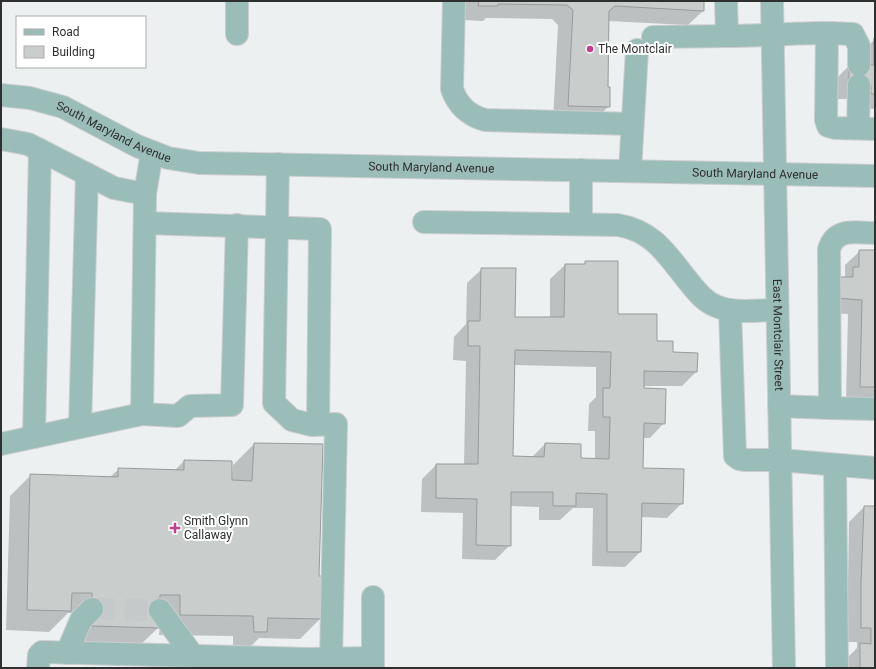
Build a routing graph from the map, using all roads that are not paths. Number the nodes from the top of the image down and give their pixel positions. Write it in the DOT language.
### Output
graph roads {
  1 [pos="237,1"];
  2 [pos="454,1"];
  3 [pos="726,1"];
  4 [pos="772,1"];
  5 [pos="827,33"];
  6 [pos="236,34"];
  7 [pos="727,36"];
  8 [pos="772,36"];
  9 [pos="1,95"];
  10 [pos="632,124"];
  11 [pos="866,129"];
  12 [pos="1,139"];
  13 [pos="40,150"];
  14 [pos="152,152"];
  15 [pos="278,164"];
  16 [pos="581,170"];
  17 [pos="630,171"];
  18 [pos="87,174"];
  19 [pos="774,174"];
  20 [pos="875,176"];
  21 [pos="145,194"];
  22 [pos="424,222"];
  23 [pos="145,223"];
  24 [pos="581,224"];
  25 [pos="236,225"];
  26 [pos="277,227"];
  27 [pos="875,233"];
  28 [pos="730,310"];
  29 [pos="777,310"];
  30 [pos="779,406"];
  31 [pos="830,408"];
  32 [pos="875,409"];
  33 [pos="142,414"];
  34 [pos="318,424"];
  35 [pos="80,427"];
  36 [pos="34,437"];
  37 [pos="1,444"];
  38 [pos="780,460"];
  39 [pos="835,465"];
  40 [pos="875,468"];
  41 [pos="373,597"];
  42 [pos="92,609"];
  43 [pos="160,610"];
  44 [pos="67,653"];
  45 [pos="193,656"];
  46 [pos="331,659"];
  47 [pos="127,661"];
  48 [pos="373,663"];
  49 [pos="38,668"];
  50 [pos="784,668"];
  51 [pos="837,668"];
  1 -- 6 [label="street"];
  2 -- 10 [label="street"];
  3 -- 7 [label="street"];
  4 -- 8 [label="street, East Montclair Street"];
  5 -- 8 [label="street"];
  5 -- 11 [label="street"];
  5 -- 11 [label="street"];
  7 -- 8 [label="street"];
  7 -- 10 [label="street"];
  8 -- 19 [label="street, East Montclair Street"];
  9 -- 14 [label="street, South Maryland Avenue"];
  10 -- 17 [label="street"];
  12 -- 13 [label="street"];
  13 -- 18 [label="street"];
  13 -- 36 [label="street"];
  14 -- 15 [label="street, South Maryland Avenue"];
  14 -- 21 [label="street"];
  15 -- 16 [label="street, South Maryland Avenue"];
  15 -- 26 [label="street"];
  16 -- 17 [label="street, South Maryland Avenue"];
  16 -- 24 [label="street"];
  17 -- 19 [label="street, South Maryland Avenue"];
  18 -- 21 [label="street"];
  18 -- 35 [label="street"];
  19 -- 20 [label="street, South Maryland Avenue"];
  19 -- 29 [label="street, East Montclair Street"];
  21 -- 23 [label="street"];
  22 -- 24 [label="street"];
  23 -- 25 [label="street"];
  23 -- 33 [label="street"];
  24 -- 28 [label="street"];
  25 -- 26 [label="street"];
  25 -- 33 [label="street"];
  26 -- 34 [label="street"];
  26 -- 34 [label="street"];
  27 -- 31 [label="street"];
  28 -- 29 [label="street"];
  28 -- 38 [label="street"];
  29 -- 30 [label="street, East Montclair Street"];
  30 -- 31 [label="street"];
  30 -- 38 [label="street, East Montclair Street"];
  31 -- 32 [label="street"];
  33 -- 35 [label="street"];
  34 -- 46 [label="street"];
  35 -- 36 [label="street"];
  36 -- 37 [label="street"];
  38 -- 39 [label="street"];
  38 -- 50 [label="street, East Montclair Street"];
  39 -- 40 [label="street"];
  39 -- 51 [label="street"];
  41 -- 48 [label="street"];
  42 -- 44 [label="street"];
  43 -- 45 [label="street"];
  44 -- 47 [label="street"];
  44 -- 49 [label="street"];
  45 -- 46 [label="street"];
  45 -- 47 [label="street"];
  46 -- 48 [label="street"];
}
